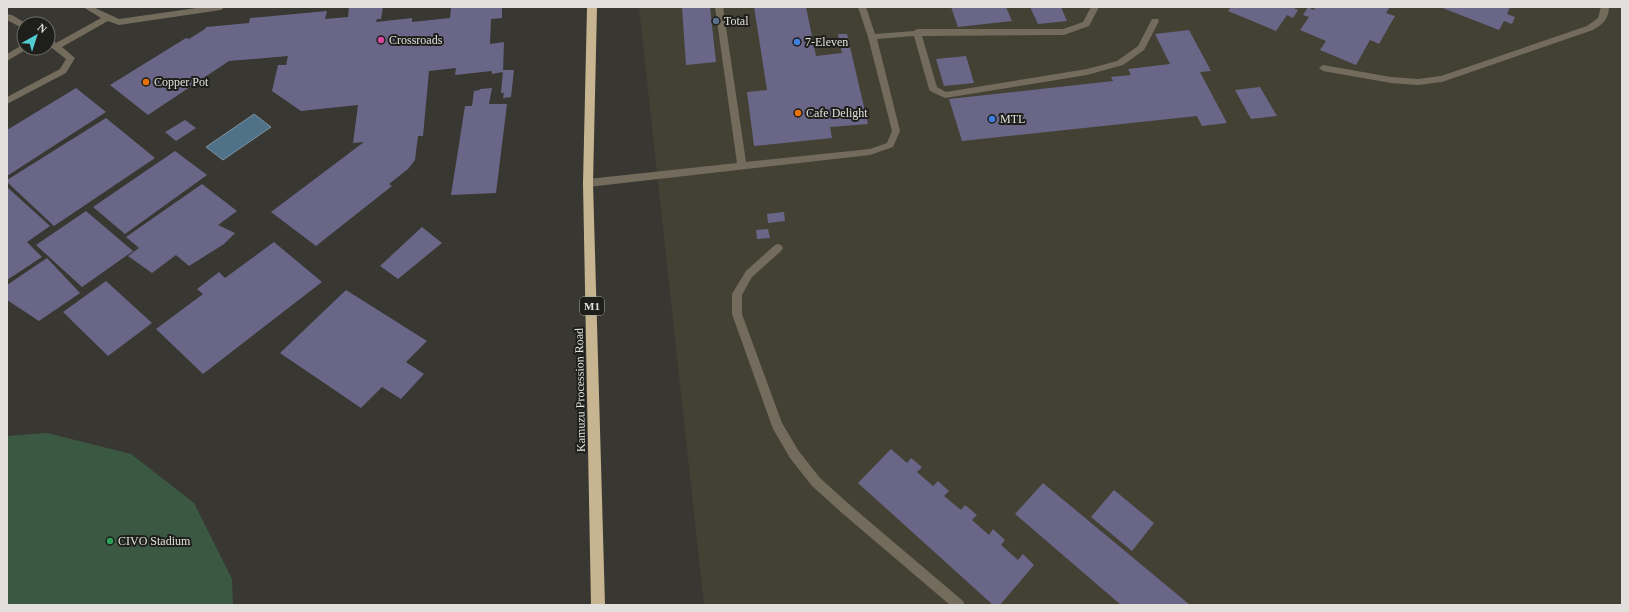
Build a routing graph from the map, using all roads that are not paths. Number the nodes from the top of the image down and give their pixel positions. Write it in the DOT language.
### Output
graph roads {
  1 [pos="87,7"];
  2 [pos="221,7"];
  3 [pos="592,7"];
  4 [pos="719,7"];
  5 [pos="862,7"];
  6 [pos="1095,7"];
  7 [pos="1605,7"];
  8 [pos="7,17"];
  9 [pos="107,18"];
  10 [pos="16,21"];
  11 [pos="1155,21"];
  12 [pos="917,32"];
  13 [pos="872,37"];
  14 [pos="57,46"];
  15 [pos="16,52"];
  16 [pos="7,58"];
  17 [pos="1323,68"];
  18 [pos="7,101"];
  19 [pos="742,166"];
  20 [pos="588,183"];
  21 [pos="778,248"];
  22 [pos="598,605"];
  23 [pos="958,605"];
  1 -- 9 [label="street"];
  2 -- 9 [label="street"];
  3 -- 20 [label="highway, Kamuzu Procession Road / M1"];
  4 -- 19 [label="street"];
  5 -- 13 [label="street"];
  6 -- 12 [label="street"];
  7 -- 17 [label="street"];
  8 -- 10 [label="street"];
  9 -- 14 [label="street"];
  11 -- 12 [label="street"];
  12 -- 13 [label="street"];
  13 -- 19 [label="street"];
  14 -- 18 [label="street"];
  15 -- 16 [label="street"];
  19 -- 20 [label="street"];
  20 -- 22 [label="highway, Kamuzu Procession Road / M1"];
  21 -- 23 [label="street"];
}
